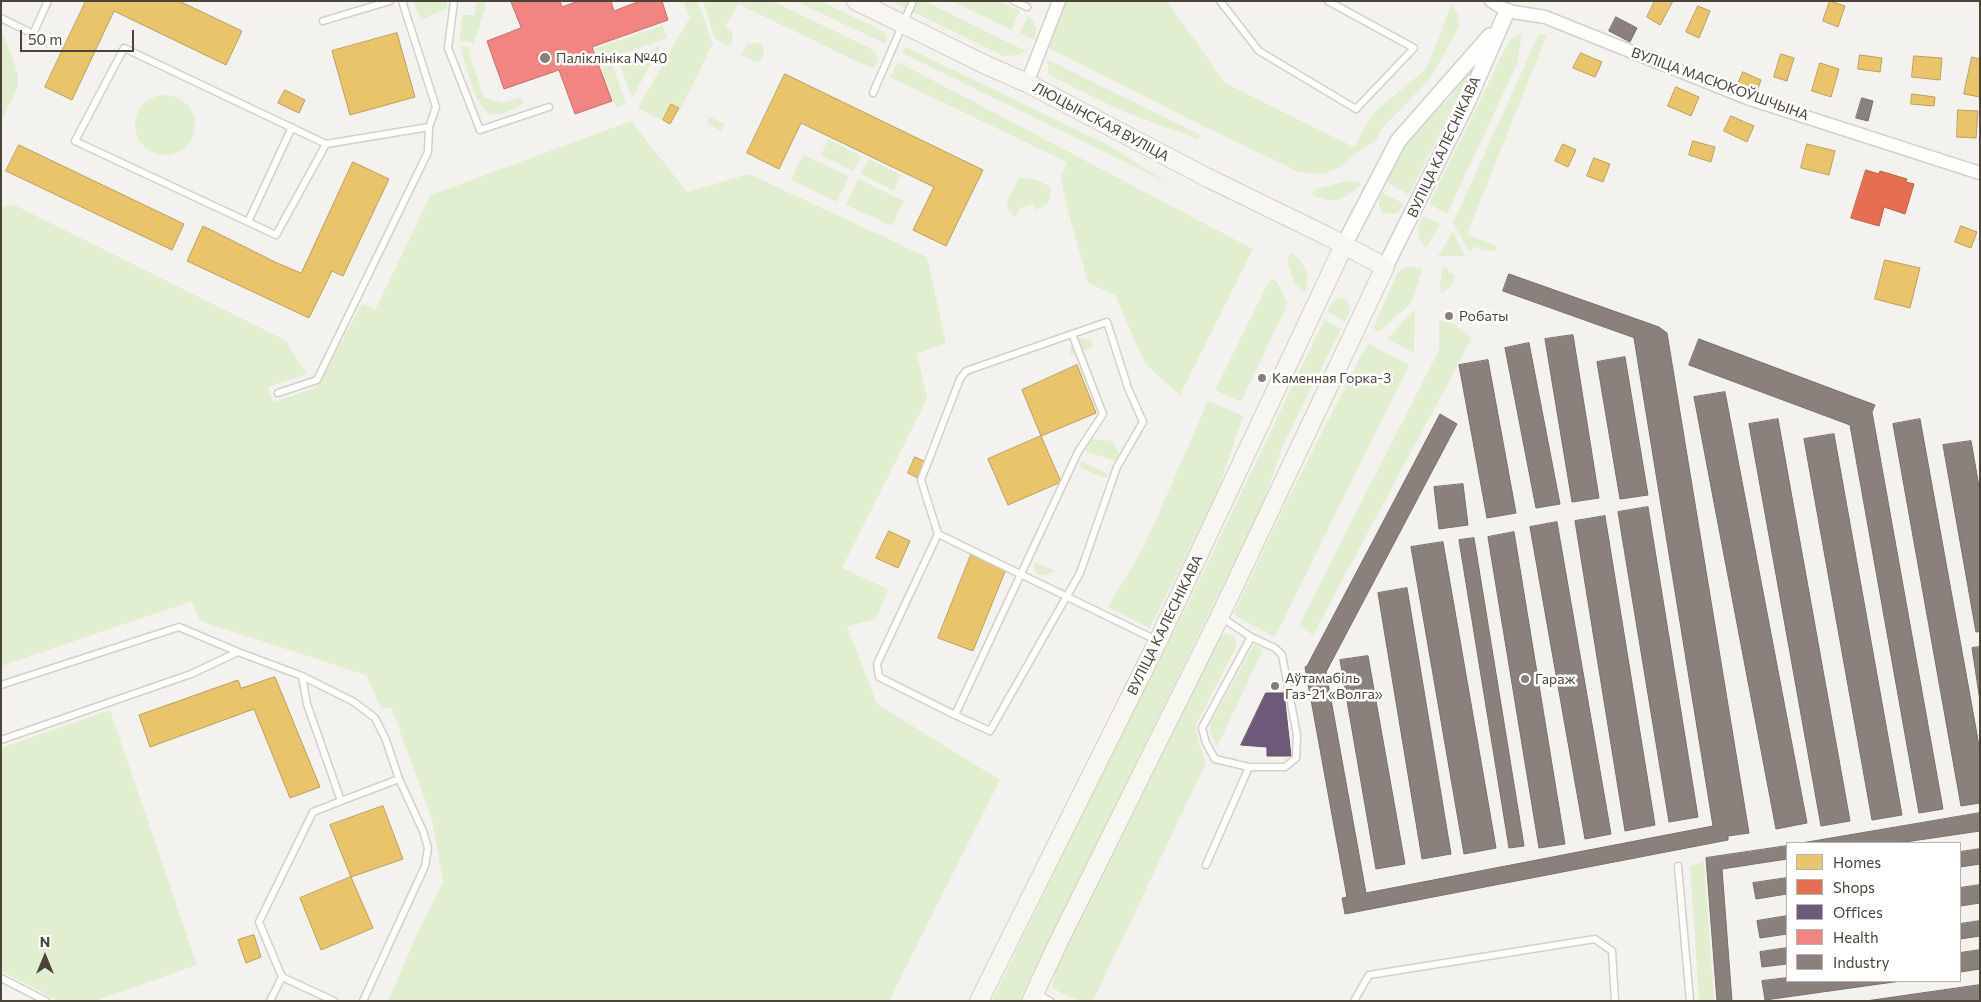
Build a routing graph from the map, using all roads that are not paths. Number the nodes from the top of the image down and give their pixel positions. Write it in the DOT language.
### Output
graph roads {
  1 [pos="48,1"];
  2 [pos="390,1"];
  3 [pos="402,1"];
  4 [pos="454,1"];
  5 [pos="856,1"];
  6 [pos="913,1"];
  7 [pos="1014,1"];
  8 [pos="1059,1"];
  9 [pos="1220,1"];
  10 [pos="1328,1"];
  11 [pos="1492,1"];
  12 [pos="1026,8"];
  13 [pos="1507,10"];
  14 [pos="1,18"];
  15 [pos="323,22"];
  16 [pos="902,24"];
  17 [pos="1499,25"];
  18 [pos="1027,83"];
  19 [pos="873,93"];
  20 [pos="549,108"];
  21 [pos="292,127"];
  22 [pos="429,127"];
  23 [pos="326,144"];
  24 [pos="1980,173"];
  25 [pos="248,222"];
  26 [pos="1344,245"];
  27 [pos="1385,267"];
  28 [pos="1072,334"];
  29 [pos="278,393"];
  30 [pos="938,534"];
  31 [pos="1021,574"];
  32 [pos="1066,597"];
  33 [pos="1220,616"];
  34 [pos="1251,637"];
  35 [pos="1158,641"];
  36 [pos="238,652"];
  37 [pos="302,676"];
  38 [pos="1,685"];
  39 [pos="955,715"];
  40 [pos="1,740"];
  41 [pos="1249,767"];
  42 [pos="399,779"];
  43 [pos="341,800"];
  44 [pos="1206,865"];
  45 [pos="1678,866"];
  46 [pos="282,977"];
  47 [pos="1,978"];
  48 [pos="1034,995"];
  49 [pos="46,1001"];
  50 [pos="270,1001"];
  51 [pos="334,1001"];
  52 [pos="363,1001"];
  53 [pos="979,1001"];
  54 [pos="1050,1001"];
  55 [pos="1354,1001"];
  56 [pos="1615,1001"];
  57 [pos="1690,1001"];
  1 -- 14 [label="lane"];
  2 -- 15 [label="lane"];
  3 -- 22 [label="lane"];
  4 -- 20 [label="lane"];
  5 -- 16 [label="main road, ЛЮЦЫНСКАЯ ВУЛІЦА"];
  6 -- 16 [label="lane"];
  7 -- 12 [label="lane"];
  8 -- 18 [label="street"];
  9 -- 10 [label="lane"];
  11 -- 13 [label="street, ВУЛІЦА МАСЮКОЎШЧЫНА"];
  13 -- 17 [label="street, ВУЛІЦА КАЛЕСНІКАВА"];
  13 -- 24 [label="street, ВУЛІЦА МАСЮКОЎШЧЫНА"];
  16 -- 18 [label="main road, ЛЮЦЫНСКАЯ ВУЛІЦА"];
  16 -- 19 [label="lane"];
  17 -- 26 [label="street, ВУЛІЦА КАЛЕСНІКАВА"];
  17 -- 27 [label="street, ВУЛІЦА КАЛЕСНІКАВА"];
  18 -- 26 [label="main road, ЛЮЦЫНСКАЯ ВУЛІЦА"];
  21 -- 23 [label="lane"];
  21 -- 25 [label="lane"];
  21 -- 25 [label="lane"];
  22 -- 23 [label="lane"];
  22 -- 29 [label="lane"];
  23 -- 25 [label="lane"];
  26 -- 27 [label="main road"];
  26 -- 35 [label="main road, ВУЛІЦА КАЛЕСНІКАВА"];
  27 -- 33 [label="main road, ВУЛІЦА КАЛЕСНІКАВА"];
  28 -- 30 [label="lane"];
  28 -- 31 [label="lane"];
  28 -- 32 [label="lane"];
  30 -- 31 [label="lane"];
  30 -- 39 [label="lane"];
  31 -- 32 [label="lane"];
  31 -- 39 [label="lane"];
  32 -- 35 [label="lane"];
  32 -- 39 [label="lane"];
  33 -- 34 [label="lane"];
  33 -- 48 [label="main road, ВУЛІЦА КАЛЕСНІКАВА"];
  34 -- 41 [label="lane"];
  34 -- 41 [label="lane"];
  35 -- 53 [label="main road, ВУЛІЦА КАЛЕСНІКАВА"];
  36 -- 37 [label="lane"];
  36 -- 38 [label="lane"];
  36 -- 40 [label="lane"];
  37 -- 42 [label="lane"];
  37 -- 43 [label="lane"];
  41 -- 44 [label="lane"];
  42 -- 43 [label="lane"];
  42 -- 52 [label="lane"];
  43 -- 46 [label="lane"];
  45 -- 57 [label="lane"];
  46 -- 50 [label="lane"];
  46 -- 51 [label="lane"];
  47 -- 49 [label="lane"];
  48 -- 54 [label="lane"];
  55 -- 56 [label="lane"];
}
